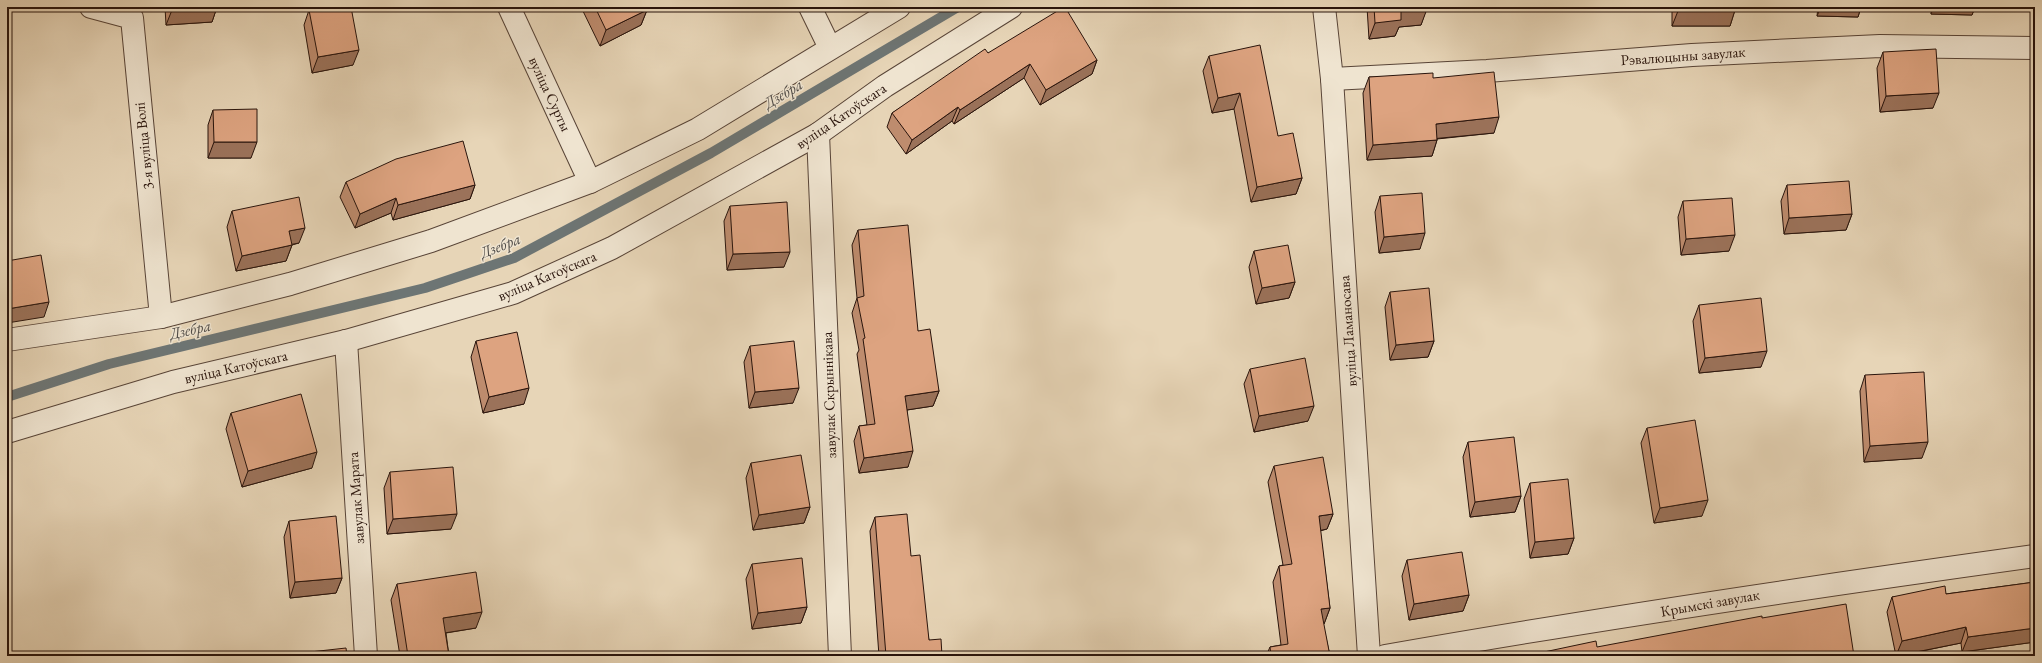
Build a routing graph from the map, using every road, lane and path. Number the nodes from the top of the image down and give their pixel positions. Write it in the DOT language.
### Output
graph roads {
  1 [pos="91,7"];
  2 [pos="509,7"];
  3 [pos="810,7"];
  4 [pos="900,7"];
  5 [pos="1011,7"];
  6 [pos="1324,7"];
  7 [pos="830,48"];
  8 [pos="2035,48"];
  9 [pos="1332,79"];
  10 [pos="818,134"];
  11 [pos="590,182"];
  12 [pos="161,317"];
  13 [pos="7,340"];
  14 [pos="346,341"];
  15 [pos="7,432"];
  16 [pos="2035,556"];
  17 [pos="366,656"];
  18 [pos="840,656"];
  19 [pos="1369,656"];
  20 [pos="1385,656"];
  1 -- 12 [label="street, 3-я вуліца Волі"];
  2 -- 11 [label="street, вуліца Сурты"];
  3 -- 7 [label="street"];
  4 -- 7 [label="street"];
  5 -- 10 [label="street, вуліца Катоўскага"];
  6 -- 9 [label="street, вуліца Ламаносава"];
  7 -- 11 [label="street"];
  8 -- 9 [label="street, Рэвалюцыны завулак"];
  9 -- 19 [label="street, вуліца Ламаносава"];
  10 -- 14 [label="street, вуліца Катоўскага"];
  10 -- 18 [label="street, завулак Скрыннікава"];
  11 -- 12 [label="street"];
  12 -- 13 [label="street"];
  14 -- 15 [label="street, вуліца Катоўскага"];
  14 -- 17 [label="street, завулак Марата"];
  16 -- 20 [label="street, Крымскі завулак"];
}
